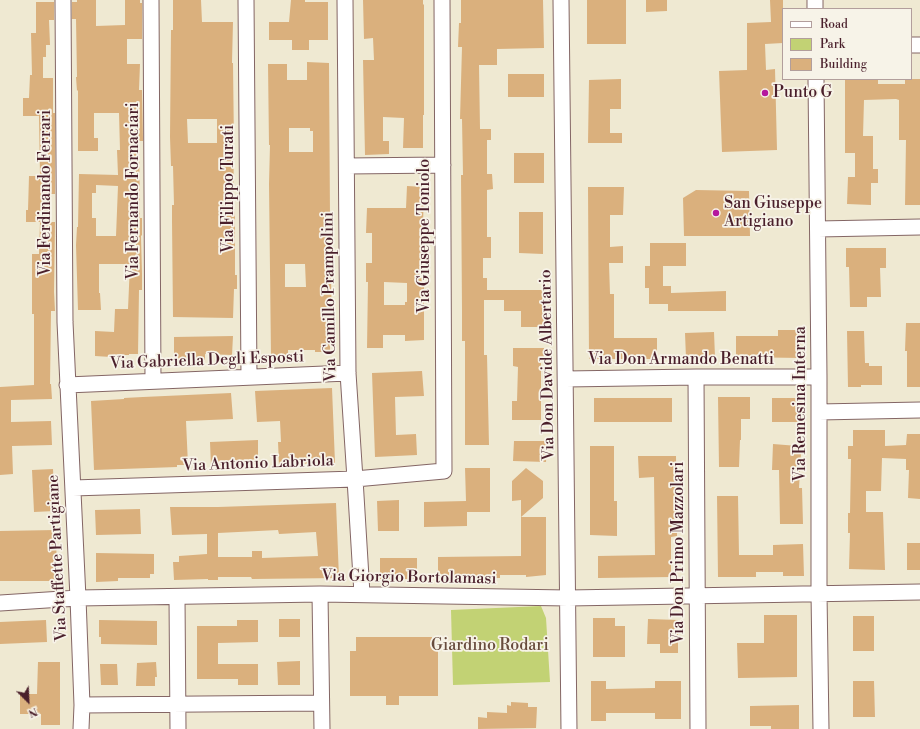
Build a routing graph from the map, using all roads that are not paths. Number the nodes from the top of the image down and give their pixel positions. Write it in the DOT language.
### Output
graph roads {
  1 [pos="63,0"];
  2 [pos="151,0"];
  3 [pos="246,0"];
  4 [pos="345,0"];
  5 [pos="442,0"];
  6 [pos="561,0"];
  7 [pos="816,80"];
  8 [pos="443,165"];
  9 [pos="346,166"];
  10 [pos="920,227"];
  11 [pos="818,229"];
  12 [pos="348,373"];
  13 [pos="696,376"];
  14 [pos="249,377"];
  15 [pos="820,377"];
  16 [pos="566,379"];
  17 [pos="153,381"];
  18 [pos="67,385"];
  19 [pos="920,410"];
  20 [pos="820,412"];
  21 [pos="444,471"];
  22 [pos="355,479"];
  23 [pos="73,488"];
  24 [pos="920,592"];
  25 [pos="818,593"];
  26 [pos="320,594"];
  27 [pos="362,594"];
  28 [pos="698,596"];
  29 [pos="177,597"];
  30 [pos="78,598"];
  31 [pos="568,598"];
  32 [pos="0,603"];
  33 [pos="322,703"];
  34 [pos="178,704"];
  35 [pos="82,705"];
  36 [pos="81,729"];
  37 [pos="178,729"];
  38 [pos="322,729"];
  39 [pos="569,729"];
  40 [pos="698,729"];
  41 [pos="821,729"];
  1 -- 18 [label="street, Via Ferdinando Ferrari"];
  2 -- 17 [label="street, Via Fernando Fornaciari"];
  3 -- 14 [label="street, Via Filippo Turati"];
  4 -- 9 [label="street, Via Camillo Prampolini"];
  5 -- 8 [label="street, Via Giuseppe Toniolo"];
  6 -- 16 [label="street, Via Don Davide Albertario"];
  7 -- 11 [label="street, Via Remesina Interna"];
  8 -- 9 [label="street"];
  8 -- 21 [label="street, Via Giuseppe Toniolo"];
  9 -- 12 [label="street, Via Camillo Prampolini"];
  10 -- 11 [label="street"];
  11 -- 15 [label="street, Via Remesina Interna"];
  12 -- 14 [label="street, Via Gabriella Degli Esposti"];
  12 -- 22 [label="street, Via Camillo Prampolini"];
  13 -- 15 [label="street, Via Don Armando Benatti"];
  13 -- 16 [label="street, Via Don Armando Benatti"];
  13 -- 28 [label="street, Via Don Primo Mazzolari"];
  14 -- 17 [label="street, Via Gabriella Degli Esposti"];
  15 -- 20 [label="street, Via Remesina Interna"];
  16 -- 31 [label="street, Via Don Davide Albertario"];
  17 -- 18 [label="street, Via Gabriella Degli Esposti"];
  18 -- 23 [label="street, Via Staffette Partigiane"];
  19 -- 20 [label="street"];
  20 -- 25 [label="street, Via Remesina Interna"];
  21 -- 22 [label="street, Via Antonio Labriola"];
  22 -- 23 [label="street, Via Antonio Labriola"];
  22 -- 27 [label="street, Via Camillo Prampolini"];
  23 -- 30 [label="street, Via Staffette Partigiane"];
  24 -- 25 [label="street, Via Giorgio Bortolamasi"];
  25 -- 28 [label="street, Via Giorgio Bortolamasi"];
  25 -- 41 [label="street, Via Remesina Interna"];
  26 -- 27 [label="street, Via Giorgio Bortolamasi"];
  26 -- 29 [label="street, Via Giorgio Bortolamasi"];
  26 -- 33 [label="street"];
  27 -- 31 [label="street, Via Giorgio Bortolamasi"];
  28 -- 31 [label="street, Via Giorgio Bortolamasi"];
  28 -- 40 [label="street, Via Don Primo Mazzolari"];
  29 -- 30 [label="street, Via Giorgio Bortolamasi"];
  29 -- 34 [label="street"];
  30 -- 32 [label="street, Via Giorgio Bortolamasi"];
  30 -- 35 [label="street, Via Staffette Partigiane"];
  31 -- 39 [label="street, Via Don Davide Albertario"];
  33 -- 34 [label="street"];
  33 -- 38 [label="street"];
  34 -- 35 [label="street"];
  34 -- 37 [label="street"];
  35 -- 36 [label="street, Via Staffette Partigiane"];
}
